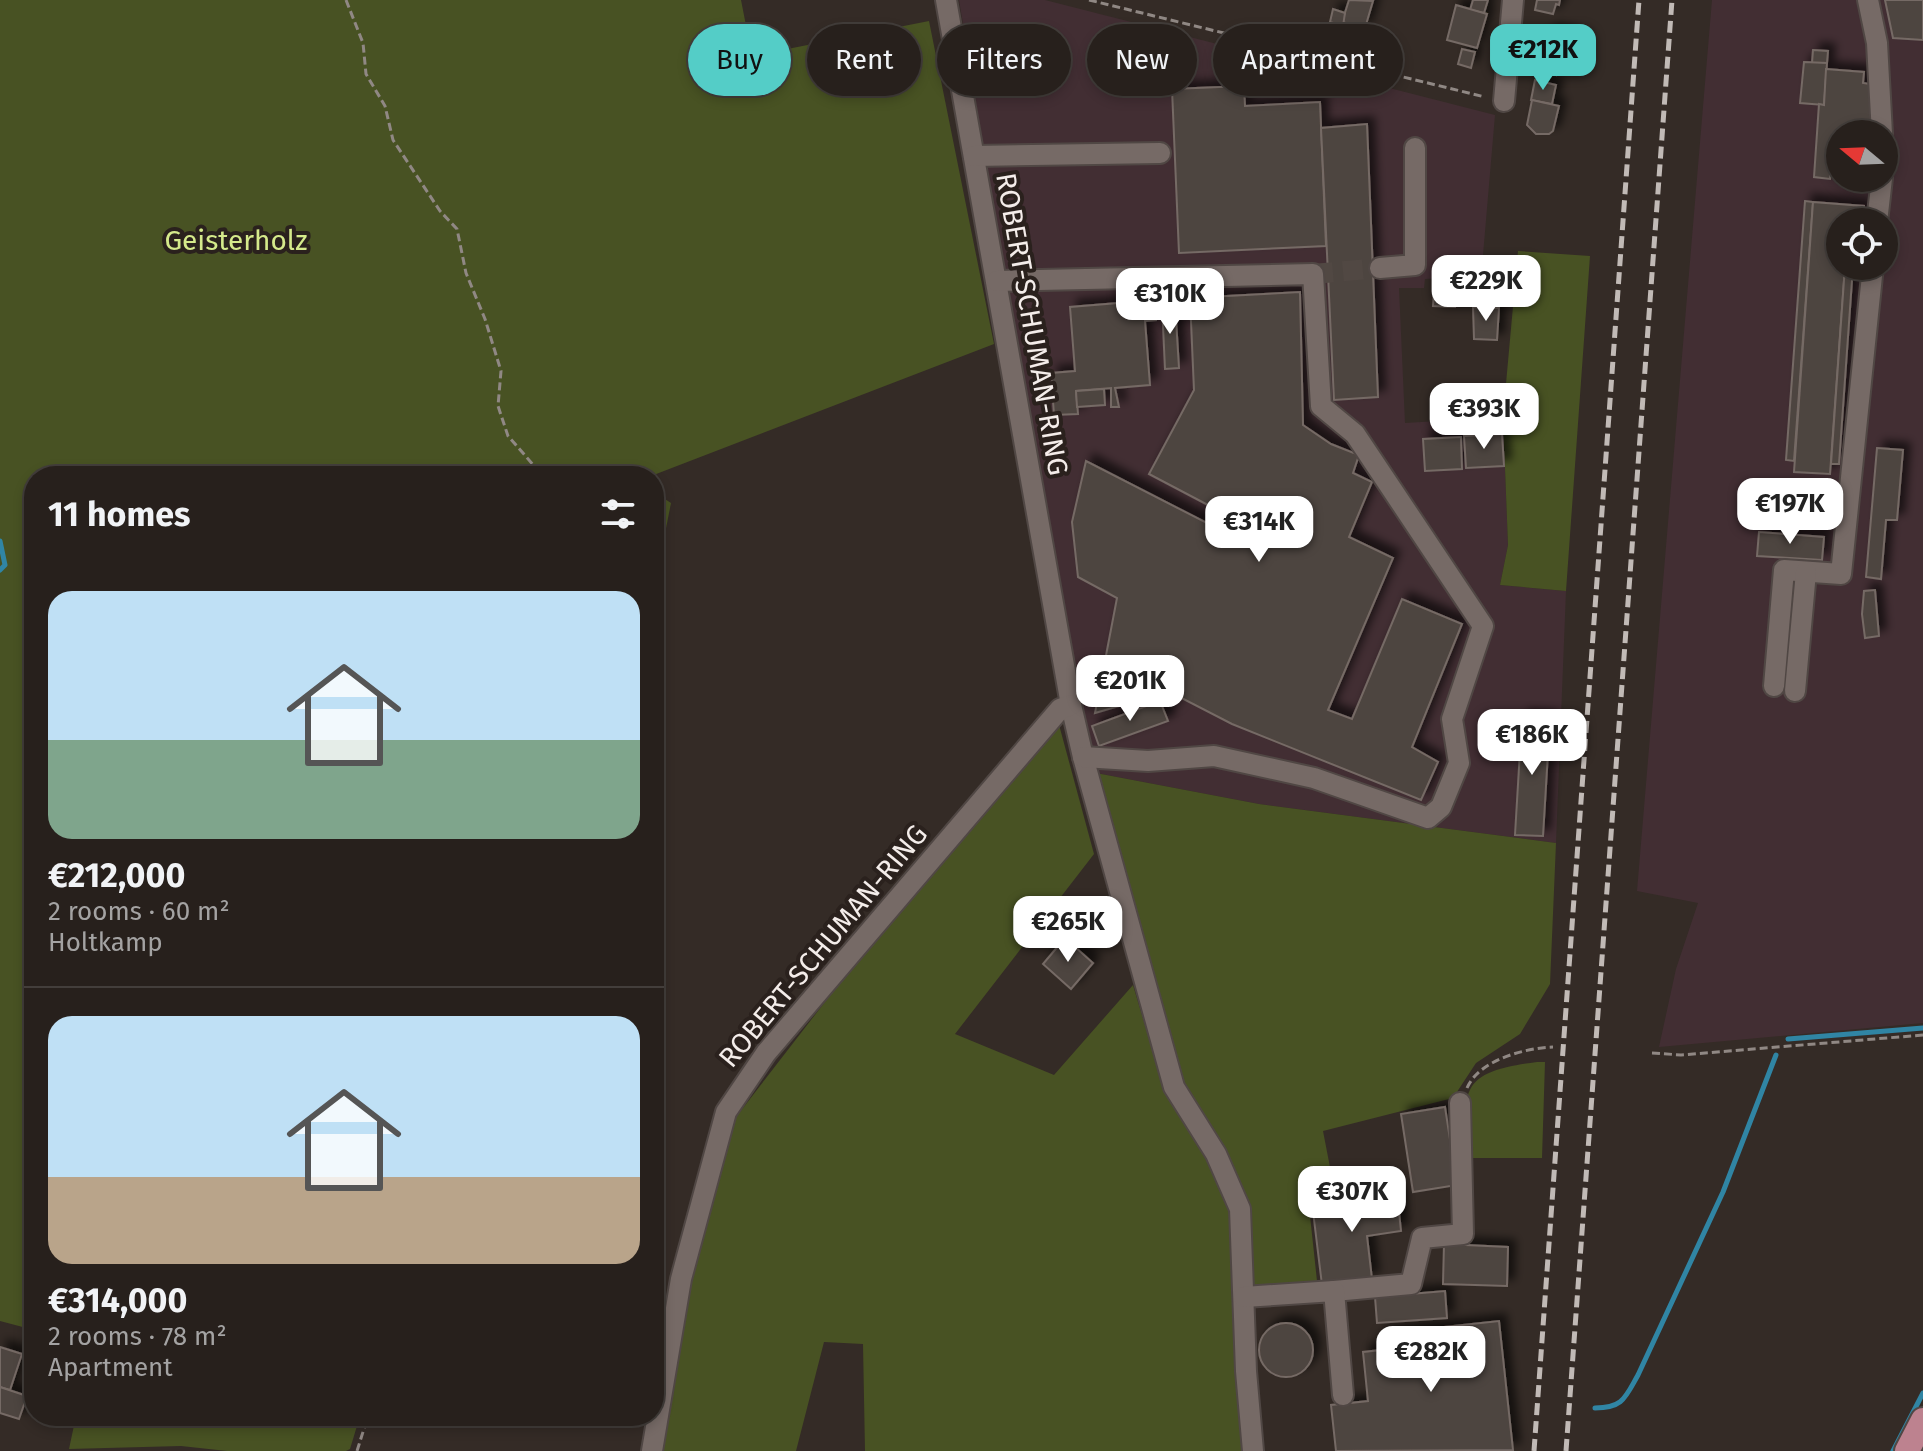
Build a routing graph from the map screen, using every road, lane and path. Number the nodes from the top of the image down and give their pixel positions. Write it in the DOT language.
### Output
graph roads {
  1 [pos="346,0"];
  2 [pos="946,0"];
  3 [pos="1089,0"];
  4 [pos="1513,0"];
  5 [pos="1868,0"];
  6 [pos="1504,101"];
  7 [pos="1881,120"];
  8 [pos="1415,148"];
  9 [pos="1160,153"];
  10 [pos="974,156"];
  11 [pos="1380,268"];
  12 [pos="1872,280"];
  13 [pos="997,281"];
  14 [pos="534,466"];
  15 [pos="1806,572"];
  16 [pos="1774,686"];
  17 [pos="1795,691"];
  18 [pos="1071,705"];
  19 [pos="1083,757"];
  20 [pos="1923,1035"];
  21 [pos="1553,1047"];
  22 [pos="1652,1053"];
  23 [pos="1460,1103"];
  24 [pos="1334,1291"];
  25 [pos="1244,1297"];
  26 [pos="664,1380"];
  27 [pos="1343,1395"];
  28 [pos="1923,1420"];
  29 [pos="365,1426"];
  30 [pos="656,1426"];
  31 [pos="357,1451"];
  32 [pos="652,1451"];
  33 [pos="1253,1451"];
  34 [pos="1907,1451"];
  1 -- 14 [label="path"];
  2 -- 10 [label="street, ROBERT-SCHUMAN-RING"];
  3 -- 6 [label="path"];
  4 -- 6 [label="street"];
  5 -- 7 [label="street"];
  8 -- 11 [label="street"];
  9 -- 10 [label="street"];
  10 -- 13 [label="street, ROBERT-SCHUMAN-RING"];
  12 -- 15 [label="street"];
  13 -- 18 [label="street, ROBERT-SCHUMAN-RING"];
  13 -- 19 [label="street"];
  15 -- 16 [label="street"];
  15 -- 17 [label="street"];
  18 -- 19 [label="street, ROBERT-SCHUMAN-RING"];
  18 -- 26 [label="street, ROBERT-SCHUMAN-RING"];
  19 -- 25 [label="street, ROBERT-SCHUMAN-RING"];
  20 -- 22 [label="path"];
  21 -- 23 [label="path"];
  23 -- 24 [label="street"];
  24 -- 25 [label="street"];
  24 -- 27 [label="street"];
  25 -- 33 [label="street, ROBERT-SCHUMAN-RING"];
  28 -- 34 [label="main road"];
  29 -- 31 [label="path"];
  30 -- 32 [label="street, ROBERT-SCHUMAN-RING"];
}
